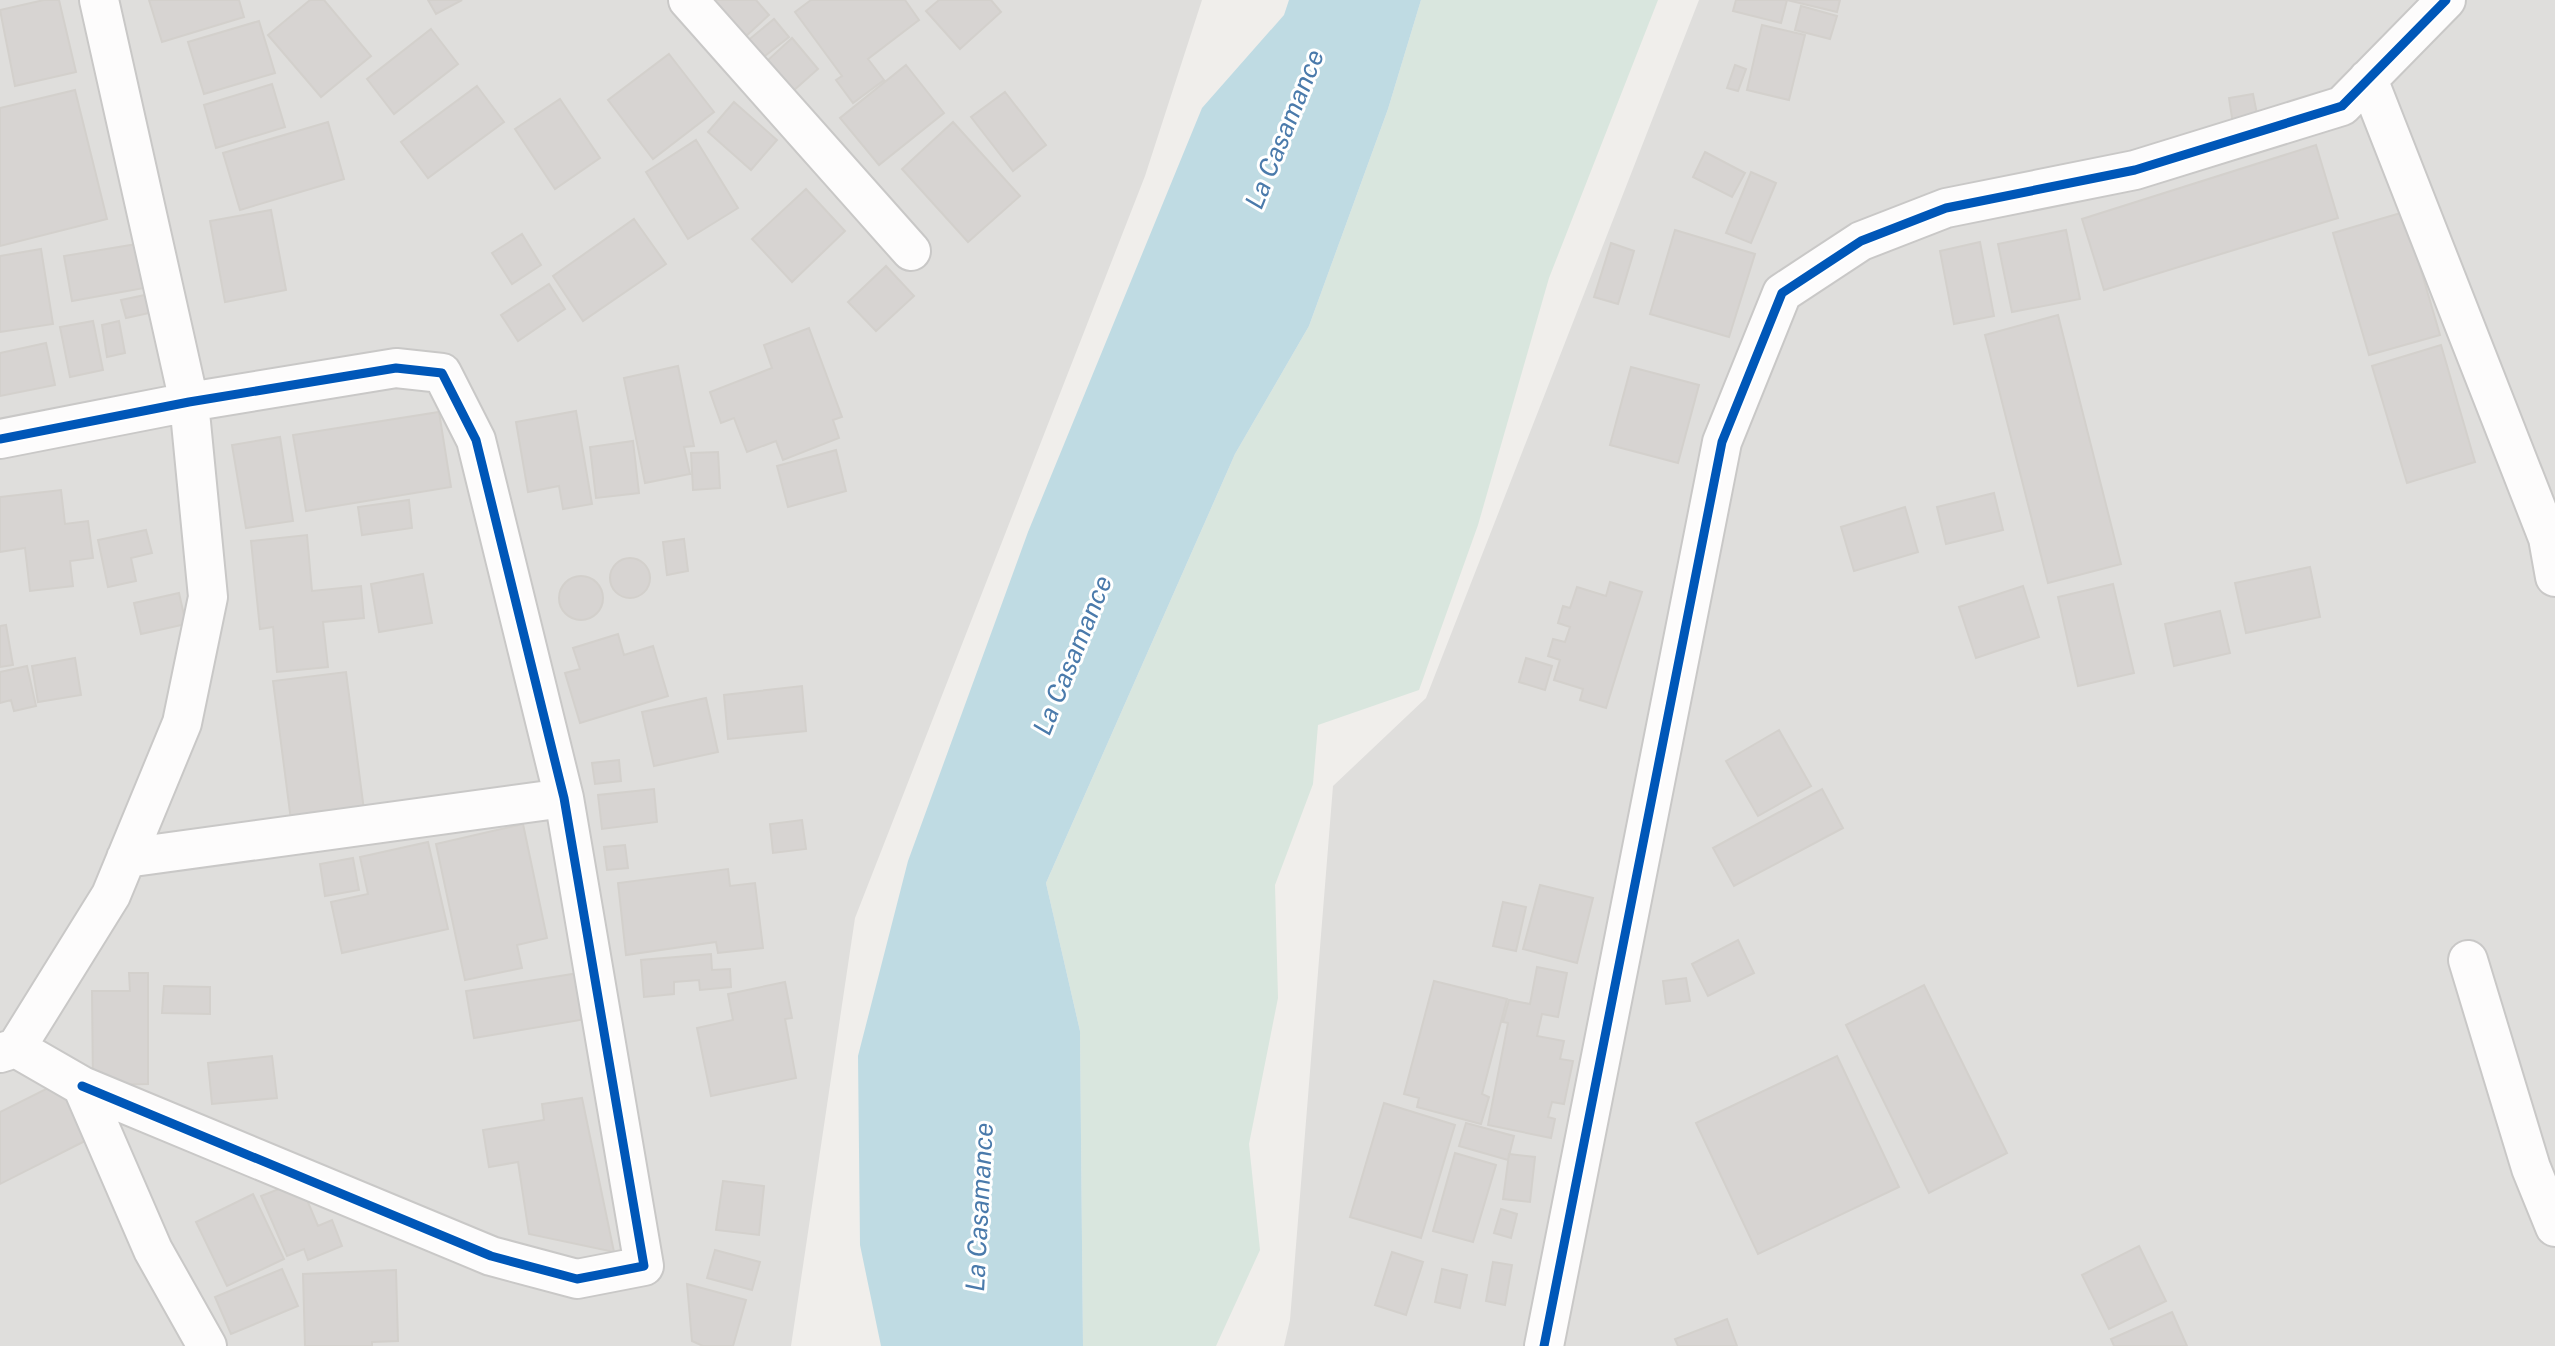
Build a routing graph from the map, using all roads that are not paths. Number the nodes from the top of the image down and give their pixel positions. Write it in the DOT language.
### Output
graph roads {
  1 [pos="99,0"];
  2 [pos="688,0"];
  3 [pos="2446,0"];
  4 [pos="2368,79"];
  5 [pos="911,251"];
  6 [pos="189,402"];
  7 [pos="0,439"];
  8 [pos="2555,577"];
  9 [pos="564,798"];
  10 [pos="126,858"];
  11 [pos="2468,960"];
  12 [pos="8,1050"];
  13 [pos="82,1086"];
  14 [pos="2555,1227"];
  15 [pos="207,1346"];
  16 [pos="1545,1346"];
  1 -- 6 [label="street"];
  2 -- 5 [label="street"];
  3 -- 4 [label="street"];
  4 -- 8 [label="street"];
  4 -- 16 [label="street"];
  6 -- 7 [label="street"];
  6 -- 9 [label="street"];
  6 -- 10 [label="street"];
  9 -- 10 [label="street"];
  9 -- 13 [label="street"];
  10 -- 12 [label="street"];
  11 -- 14 [label="street"];
  12 -- 13 [label="street"];
  13 -- 15 [label="street"];
}
